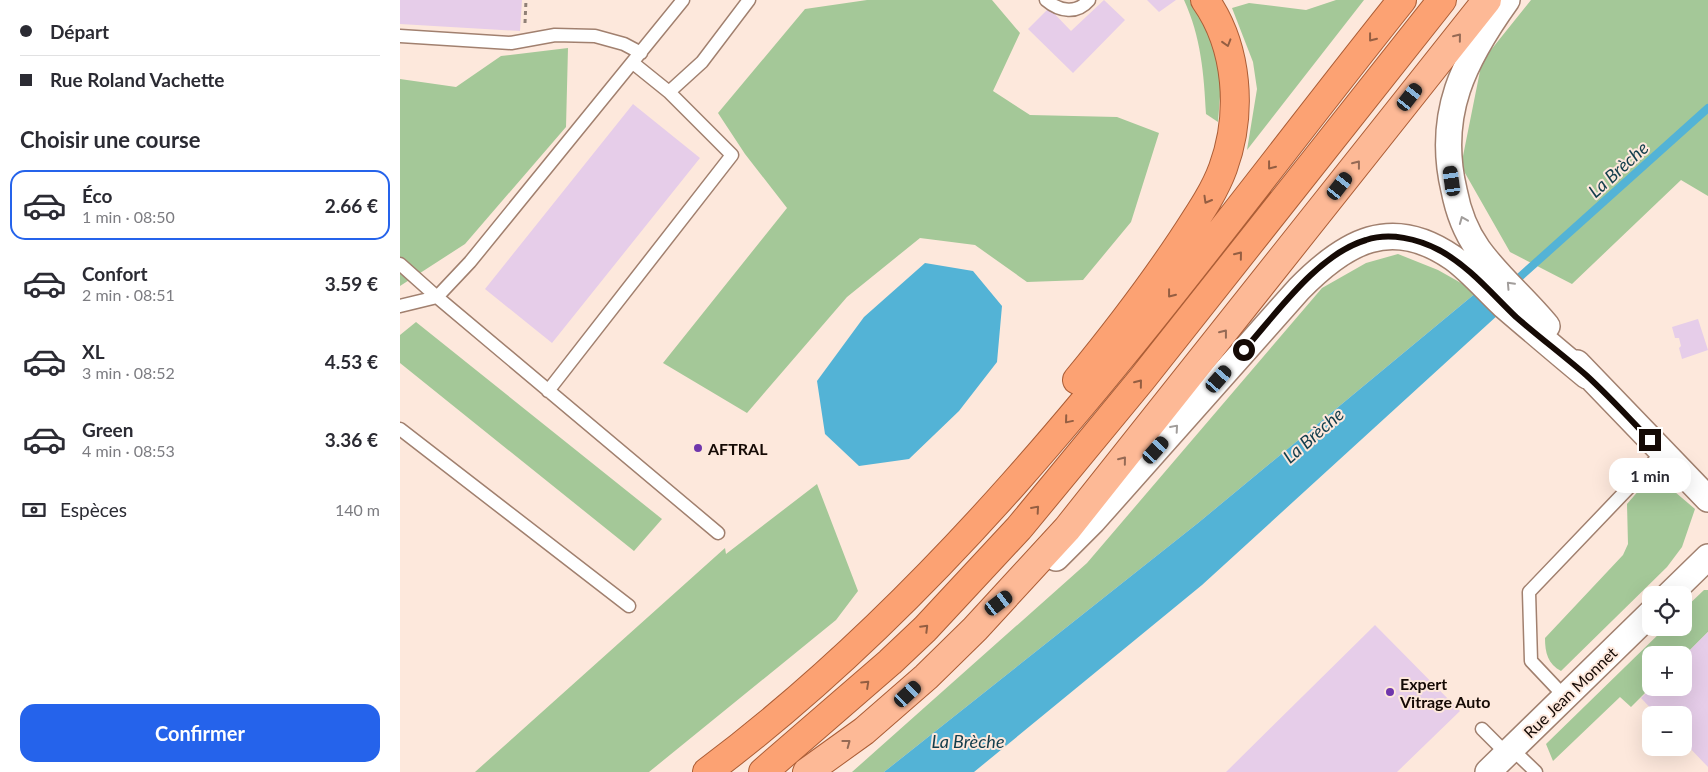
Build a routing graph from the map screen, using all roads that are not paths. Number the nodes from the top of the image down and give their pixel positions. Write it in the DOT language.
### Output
graph roads {
  1 [pos="683,0"];
  2 [pos="749,0"];
  3 [pos="1046,0"];
  4 [pos="1089,0"];
  5 [pos="1205,0"];
  6 [pos="1402,0"];
  7 [pos="1442,0"];
  8 [pos="1487,0"];
  9 [pos="1508,0"];
  10 [pos="400,36"];
  11 [pos="641,53"];
  12 [pos="633,63"];
  13 [pos="669,92"];
  14 [pos="400,264"];
  15 [pos="1483,271"];
  16 [pos="436,297"];
  17 [pos="400,306"];
  18 [pos="548,391"];
  19 [pos="400,429"];
  20 [pos="1662,453"];
  21 [pos="1708,499"];
  22 [pos="718,533"];
  23 [pos="1707,559"];
  24 [pos="924,581"];
  25 [pos="1678,586"];
  26 [pos="999,603"];
  27 [pos="629,606"];
  28 [pos="1642,622"];
  29 [pos="1565,697"];
  30 [pos="1482,729"];
  31 [pos="1510,751"];
  32 [pos="707,772"];
  33 [pos="763,772"];
  34 [pos="807,772"];
  35 [pos="1488,772"];
  36 [pos="1536,772"];
  1 -- 11 [label="lane"];
  2 -- 13 [label="lane"];
  3 -- 4 [label="lane"];
  5 -- 24 [label="highway, one-way"];
  6 -- 24 [label="highway, one-way"];
  33 -- 7 [label="highway, one-way"];
  26 -- 8 [label="main road, one-way"];
  15 -- 9 [label="street, one-way"];
  10 -- 11 [label="lane"];
  11 -- 12 [label="lane"];
  12 -- 13 [label="lane"];
  12 -- 16 [label="lane"];
  13 -- 18 [label="lane"];
  14 -- 16 [label="lane"];
  15 -- 20 [label="street"];
  26 -- 15 [label="street, one-way"];
  16 -- 17 [label="lane"];
  16 -- 18 [label="lane"];
  18 -- 22 [label="lane"];
  19 -- 27 [label="lane"];
  20 -- 21 [label="street"];
  20 -- 29 [label="lane"];
  23 -- 25 [label="street"];
  24 -- 32 [label="highway"];
  34 -- 26 [label="main road, one-way"];
  28 -- 29 [label="street, Rue Jean Monnet"];
  29 -- 31 [label="street, Rue Jean Monnet"];
  30 -- 31 [label="lane"];
  31 -- 35 [label="street, Rue Jean Monnet"];
  31 -- 36 [label="lane"];
}
